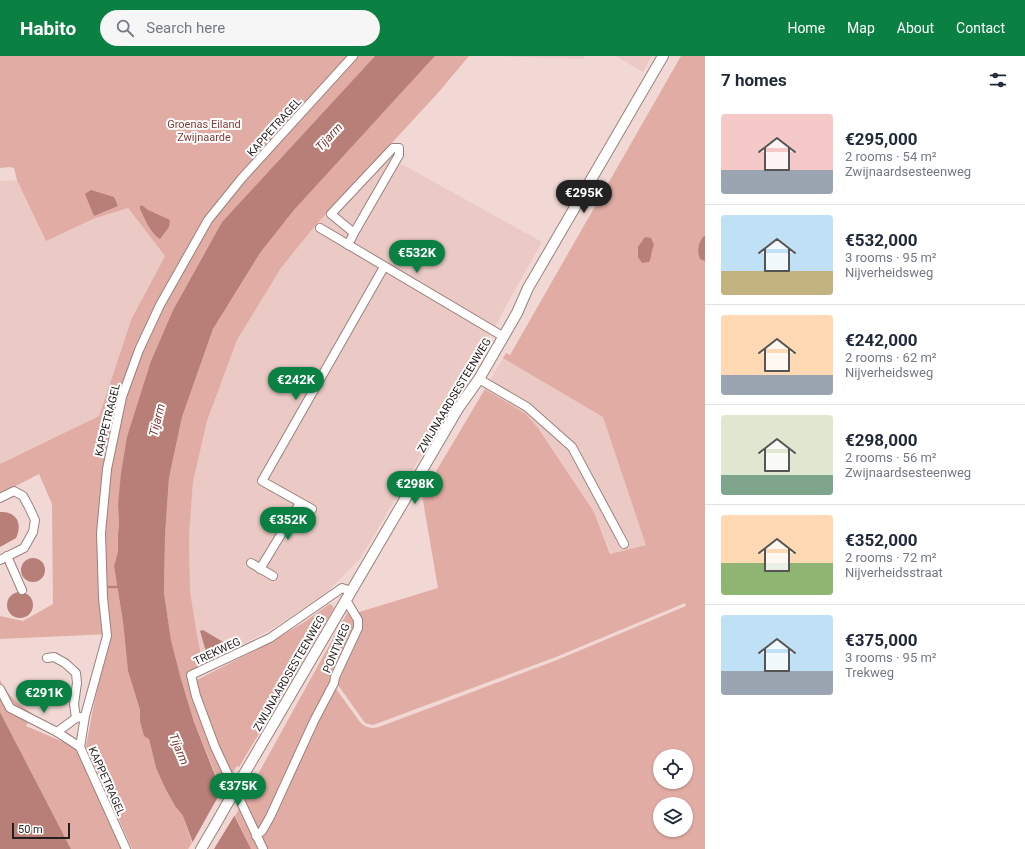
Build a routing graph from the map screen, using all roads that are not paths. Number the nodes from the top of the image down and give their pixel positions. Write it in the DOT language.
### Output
graph roads {
  1 [pos="353,56"];
  2 [pos="663,56"];
  3 [pos="320,228"];
  4 [pos="354,233"];
  5 [pos="348,245"];
  6 [pos="384,267"];
  7 [pos="504,336"];
  8 [pos="479,379"];
  9 [pos="0,498"];
  10 [pos="300,503"];
  11 [pos="312,509"];
  12 [pos="624,544"];
  13 [pos="4,558"];
  14 [pos="251,563"];
  15 [pos="260,569"];
  16 [pos="273,576"];
  17 [pos="22,590"];
  18 [pos="351,591"];
  19 [pos="346,600"];
  20 [pos="46,658"];
  21 [pos="0,688"];
  22 [pos="86,712"];
  23 [pos="76,718"];
  24 [pos="57,732"];
  25 [pos="80,748"];
  26 [pos="256,836"];
  27 [pos="126,849"];
  28 [pos="201,849"];
  29 [pos="263,849"];
  1 -- 22 [label="street, KAPPETRAGEL"];
  2 -- 7 [label="main road, ZWIJNAARDSESTEENWEG"];
  3 -- 5 [label="street"];
  4 -- 4 [label="street"];
  4 -- 5 [label="street"];
  5 -- 6 [label="street"];
  6 -- 7 [label="street"];
  6 -- 10 [label="street"];
  7 -- 8 [label="main road, ZWIJNAARDSESTEENWEG"];
  8 -- 12 [label="street"];
  8 -- 18 [label="main road, ZWIJNAARDSESTEENWEG"];
  9 -- 13 [label="street"];
  10 -- 11 [label="street"];
  10 -- 15 [label="street"];
  13 -- 17 [label="street"];
  14 -- 15 [label="street"];
  15 -- 16 [label="street"];
  18 -- 19 [label="main road, ZWIJNAARDSESTEENWEG"];
  18 -- 26 [label="street, TREKWEG"];
  19 -- 26 [label="street, PONTWEG"];
  19 -- 28 [label="main road, ZWIJNAARDSESTEENWEG, bridge"];
  20 -- 23 [label="street"];
  21 -- 24 [label="street"];
  22 -- 23 [label="street"];
  22 -- 25 [label="street, KAPPETRAGEL"];
  23 -- 24 [label="street"];
  24 -- 25 [label="street"];
  25 -- 27 [label="street, KAPPETRAGEL"];
  26 -- 29 [label="street, TREKWEG"];
}
